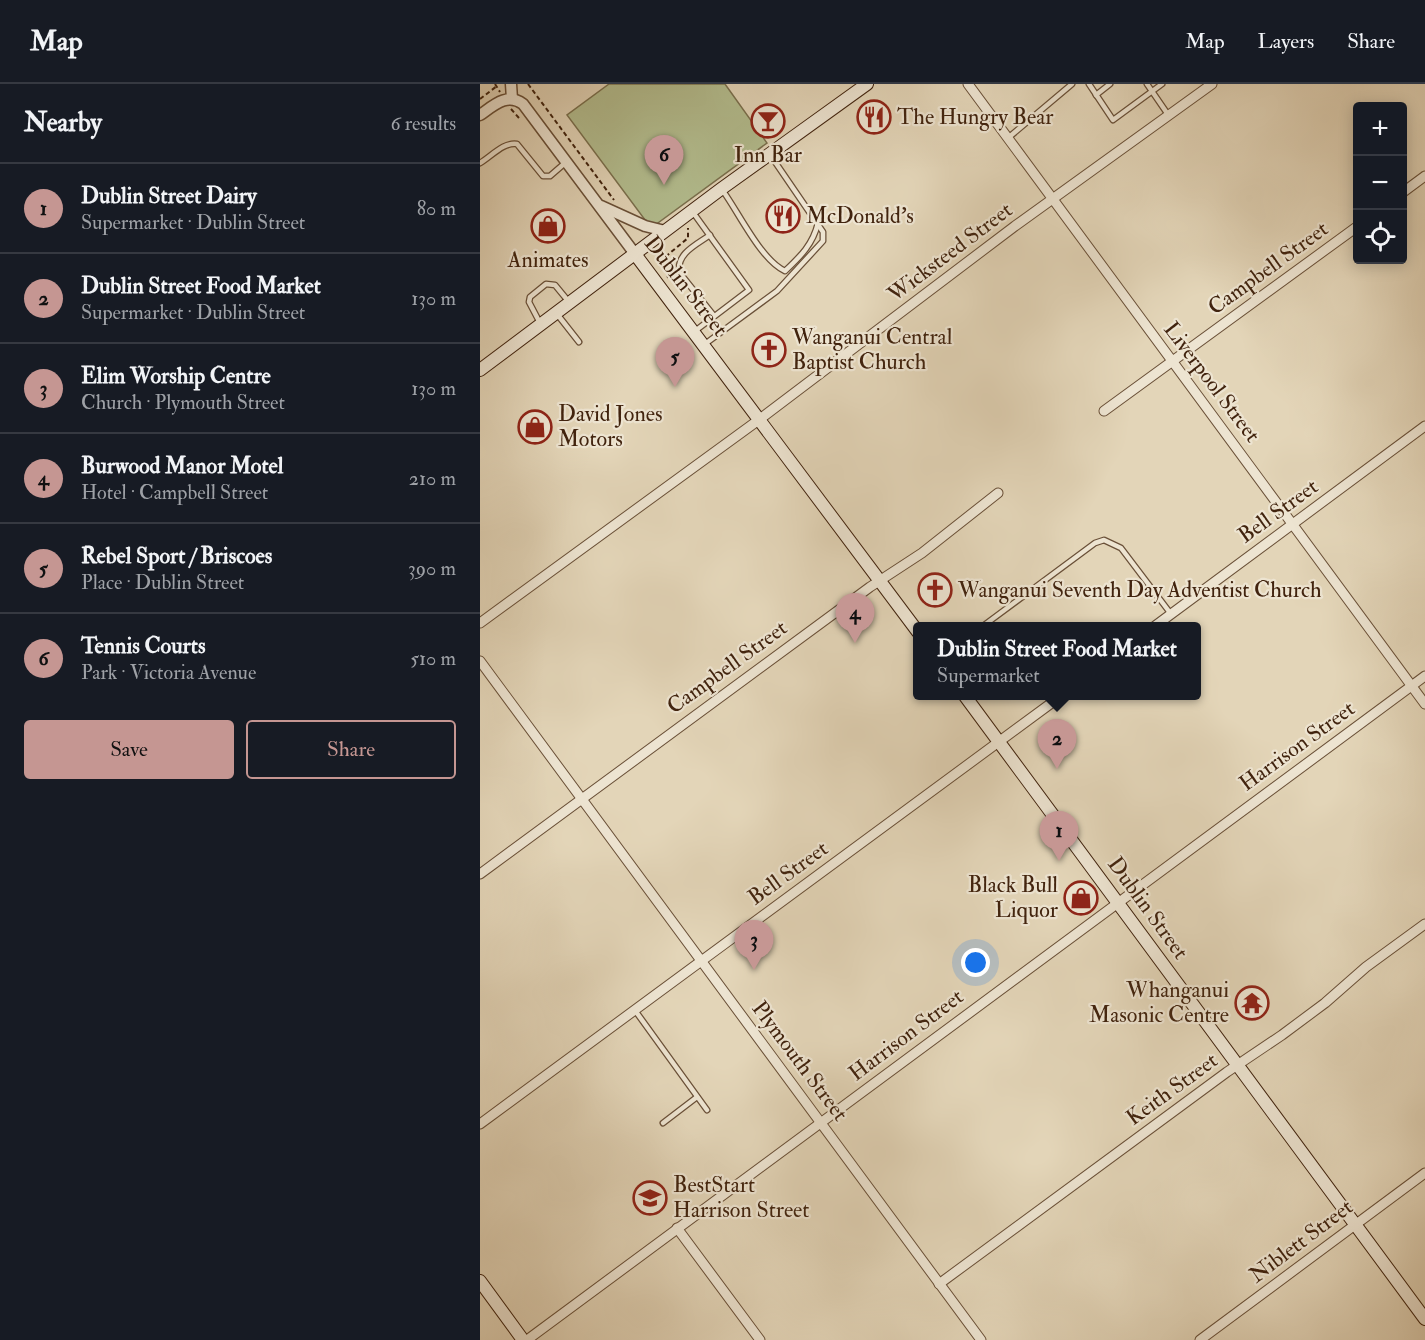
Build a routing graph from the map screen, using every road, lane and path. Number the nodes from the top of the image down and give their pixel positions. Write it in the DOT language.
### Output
graph roads {
  1 [pos="511,84"];
  2 [pos="528,84"];
  3 [pos="867,84"];
  4 [pos="968,84"];
  5 [pos="1072,84"];
  6 [pos="1089,84"];
  7 [pos="1110,84"];
  8 [pos="1147,84"];
  9 [pos="1162,84"];
  10 [pos="1212,84"];
  11 [pos="497,86"];
  12 [pos="1152,92"];
  13 [pos="1096,94"];
  14 [pos="480,99"];
  15 [pos="512,99"];
  16 [pos="480,116"];
  17 [pos="1169,116"];
  18 [pos="1008,138"];
  19 [pos="769,154"];
  20 [pos="567,161"];
  21 [pos="480,163"];
  22 [pos="1425,176"];
  23 [pos="721,189"];
  24 [pos="1407,189"];
  25 [pos="1054,201"];
  26 [pos="619,205"];
  27 [pos="601,206"];
  28 [pos="692,210"];
  29 [pos="818,223"];
  30 [pos="1353,230"];
  31 [pos="665,231"];
  32 [pos="688,234"];
  33 [pos="710,235"];
  34 [pos="635,254"];
  35 [pos="661,255"];
  36 [pos="664,258"];
  37 [pos="668,278"];
  38 [pos="570,304"];
  39 [pos="557,314"];
  40 [pos="714,316"];
  41 [pos="541,326"];
  42 [pos="695,331"];
  43 [pos="579,342"];
  44 [pos="705,344"];
  45 [pos="1173,361"];
  46 [pos="480,370"];
  47 [pos="1104,411"];
  48 [pos="760,419"];
  49 [pos="1425,426"];
  50 [pos="998,493"];
  51 [pos="1293,525"];
  52 [pos="880,581"];
  53 [pos="1171,614"];
  54 [pos="990,622"];
  55 [pos="1161,622"];
  56 [pos="480,623"];
  57 [pos="913,625"];
  58 [pos="480,661"];
  59 [pos="1425,676"];
  60 [pos="1412,686"];
  61 [pos="968,700"];
  62 [pos="1056,700"];
  63 [pos="1425,704"];
  64 [pos="999,742"];
  65 [pos="582,799"];
  66 [pos="480,874"];
  67 [pos="1118,903"];
  68 [pos="1425,924"];
  69 [pos="701,961"];
  70 [pos="634,1009"];
  71 [pos="1238,1065"];
  72 [pos="697,1097"];
  73 [pos="707,1110"];
  74 [pos="821,1122"];
  75 [pos="663,1123"];
  76 [pos="480,1124"];
  77 [pos="1425,1173"];
  78 [pos="1355,1225"];
  79 [pos="677,1228"];
  80 [pos="480,1281"];
  81 [pos="939,1284"];
  82 [pos="1425,1319"];
  83 [pos="525,1340"];
  84 [pos="760,1340"];
  85 [pos="981,1340"];
  86 [pos="1200,1340"];
  1 -- 15 [label="street"];
  2 -- 26 [label="path"];
  3 -- 19 [label="main road"];
  4 -- 18 [label="street, Liverpool Street"];
  5 -- 18 [label="lane"];
  6 -- 13 [label="lane"];
  7 -- 13 [label="lane"];
  8 -- 12 [label="lane"];
  9 -- 12 [label="lane"];
  10 -- 17 [label="street, Wicksteed Street"];
  11 -- 14 [label="path"];
  12 -- 13 [label="lane"];
  12 -- 17 [label="lane"];
  15 -- 16 [label="street"];
  15 -- 20 [label="street, Dublin Street"];
  17 -- 25 [label="street, Wicksteed Street"];
  18 -- 25 [label="street, Liverpool Street"];
  19 -- 23 [label="main road"];
  19 -- 29 [label="lane"];
  20 -- 21 [label="lane"];
  20 -- 27 [label="street, Dublin Street"];
  22 -- 24 [label="street"];
  23 -- 28 [label="main road"];
  23 -- 29 [label="lane"];
  25 -- 45 [label="street, Liverpool Street"];
  25 -- 48 [label="street, Wicksteed Street"];
  27 -- 31 [label="street"];
  27 -- 34 [label="street, Dublin Street"];
  28 -- 31 [label="main road"];
  28 -- 33 [label="lane"];
  29 -- 44 [label="lane"];
  30 -- 45 [label="street, Campbell Street"];
  31 -- 34 [label="main road"];
  32 -- 36 [label="path"];
  33 -- 40 [label="lane"];
  33 -- 40 [label="lane"];
  34 -- 38 [label="main road"];
  34 -- 42 [label="main road, Dublin Street"];
  35 -- 36 [label="path"];
  36 -- 37 [label="path"];
  38 -- 39 [label="main road"];
  38 -- 41 [label="lane"];
  39 -- 41 [label="main road"];
  39 -- 43 [label="lane"];
  40 -- 42 [label="lane"];
  41 -- 46 [label="main road"];
  42 -- 44 [label="main road, Dublin Street"];
  44 -- 48 [label="main road, Dublin Street"];
  45 -- 47 [label="street, Campbell Street"];
  45 -- 51 [label="street, Liverpool Street"];
  48 -- 52 [label="main road, Dublin Street"];
  48 -- 56 [label="street, Wicksteed Street"];
  49 -- 51 [label="street, Bell Street"];
  50 -- 52 [label="street, Campbell Street"];
  51 -- 53 [label="street, Bell Street"];
  51 -- 60 [label="street, Liverpool Street"];
  52 -- 57 [label="main road, Dublin Street"];
  52 -- 65 [label="street, Campbell Street"];
  53 -- 54 [label="lane"];
  53 -- 55 [label="street, Bell Street"];
  58 -- 65 [label="street, Plymouth Street"];
  59 -- 60 [label="street, Harrison Street"];
  60 -- 63 [label="street, Liverpool Street"];
  60 -- 67 [label="street, Harrison Street"];
  61 -- 64 [label="main road, Dublin Street"];
  62 -- 64 [label="street, Bell Street"];
  64 -- 67 [label="main road, Dublin Street"];
  64 -- 69 [label="street, Bell Street"];
  65 -- 66 [label="street, Campbell Street"];
  65 -- 69 [label="street, Plymouth Street"];
  67 -- 71 [label="main road, Dublin Street"];
  67 -- 74 [label="street, Harrison Street"];
  68 -- 71 [label="street, Keith Street"];
  69 -- 70 [label="street, Bell Street"];
  69 -- 74 [label="street, Plymouth Street"];
  70 -- 72 [label="lane"];
  70 -- 76 [label="street, Bell Street"];
  71 -- 78 [label="main road, Dublin Street"];
  71 -- 81 [label="street, Keith Street"];
  72 -- 73 [label="lane"];
  72 -- 75 [label="lane"];
  74 -- 79 [label="street, Harrison Street"];
  74 -- 81 [label="street, Plymouth Street"];
  77 -- 78 [label="street, Niblett Street"];
  78 -- 82 [label="main road, Dublin Street"];
  78 -- 86 [label="street, Niblett Street"];
  79 -- 83 [label="street, Harrison Street"];
  79 -- 84 [label="street"];
  80 -- 83 [label="main road"];
  81 -- 85 [label="street, Plymouth Street"];
}
